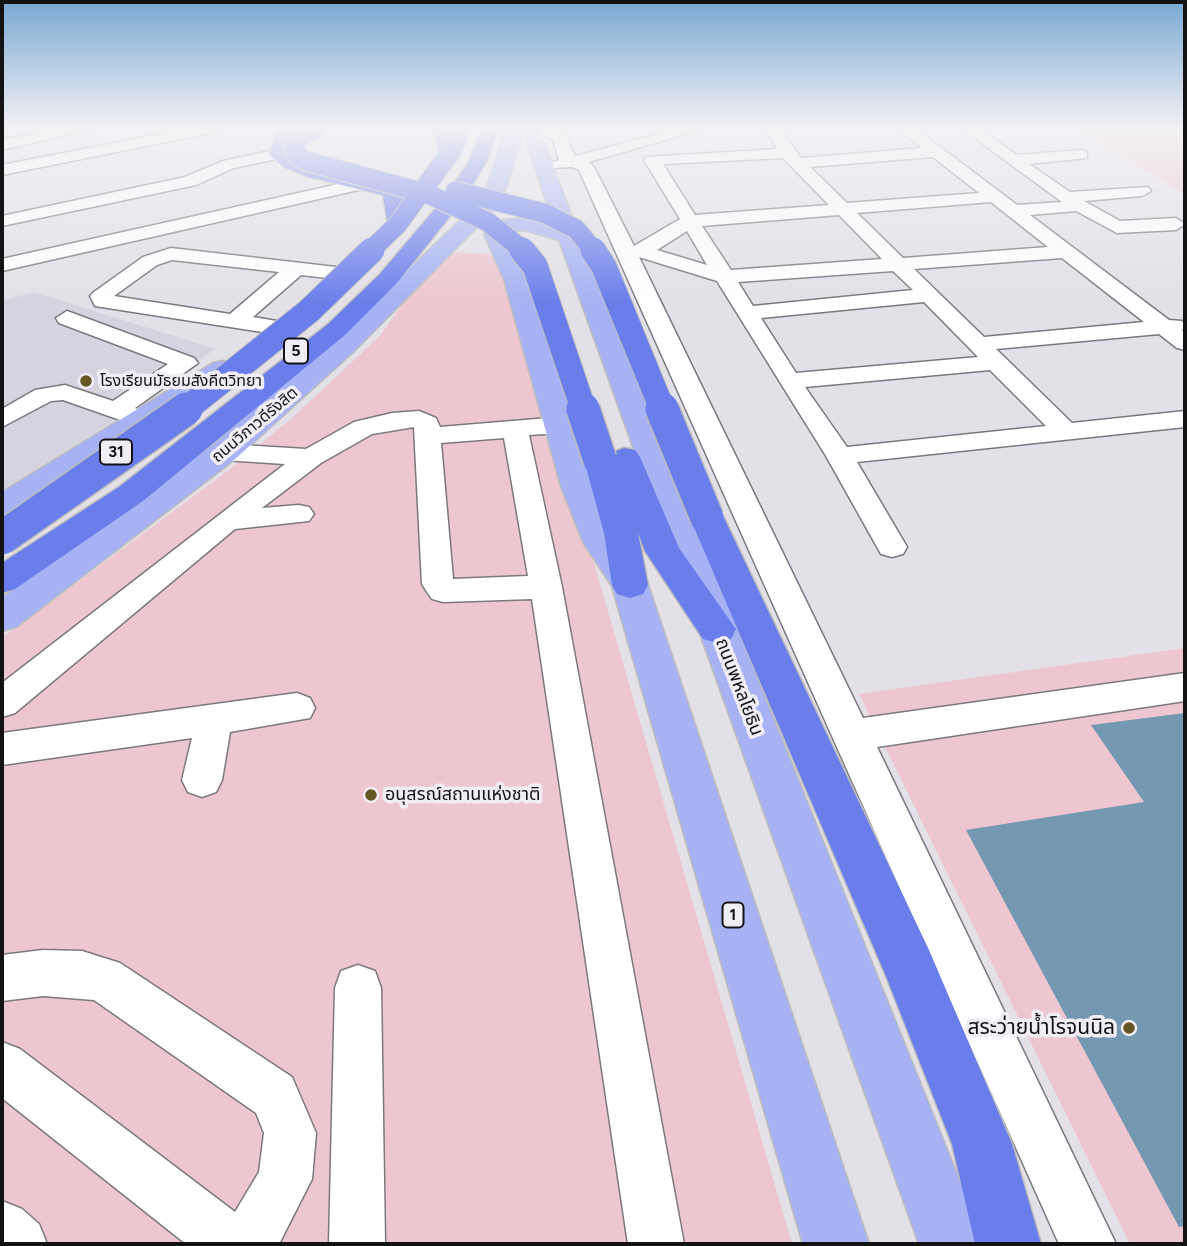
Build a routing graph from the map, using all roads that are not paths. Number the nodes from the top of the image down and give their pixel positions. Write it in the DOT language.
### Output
graph roads {
  1 [pos="164,186"];
  2 [pos="351,186"];
  3 [pos="368,186"];
  4 [pos="399,186"];
  5 [pos="420,186"];
  6 [pos="424,186"];
  7 [pos="427,186"];
  8 [pos="429,186"];
  9 [pos="451,186"];
  10 [pos="462,186"];
  11 [pos="497,186"];
  12 [pos="559,186"];
  13 [pos="597,186"];
  14 [pos="668,186"];
  15 [pos="820,186"];
  16 [pos="980,186"];
  17 [pos="1051,186"];
  18 [pos="154,188"];
  19 [pos="824,190"];
  20 [pos="1142,191"];
  21 [pos="797,192"];
  22 [pos="2,196"];
  23 [pos="994,197"];
  24 [pos="704,198"];
  25 [pos="1071,200"];
  26 [pos="677,201"];
  27 [pos="844,209"];
  28 [pos="1014,211"];
  29 [pos="394,216"];
  30 [pos="7,220"];
  31 [pos="690,221"];
  32 [pos="1176,224"];
  33 [pos="568,236"];
  34 [pos="634,252"];
  35 [pos="1065,252"];
  36 [pos="440,254"];
  37 [pos="509,264"];
  38 [pos="2,265"];
  39 [pos="900,265"];
  40 [pos="297,268"];
  41 [pos="336,273"];
  42 [pos="724,276"];
  43 [pos="930,295"];
  44 [pos="747,313"];
  45 [pos="67,318"];
  46 [pos="236,320"];
  47 [pos="1174,326"];
  48 [pos="275,327"];
  49 [pos="1185,343"];
  50 [pos="978,344"];
  51 [pos="997,362"];
  52 [pos="223,369"];
  53 [pos="789,381"];
  54 [pos="128,415"];
  55 [pos="2,419"];
  56 [pos="1185,419"];
  57 [pos="257,424"];
  58 [pos="561,425"];
  59 [pos="515,429"];
  60 [pos="1066,432"];
  61 [pos="428,436"];
  62 [pos="224,452"];
  63 [pos="840,456"];
  64 [pos="311,457"];
  65 [pos="612,458"];
  66 [pos="131,494"];
  67 [pos="2,507"];
  68 [pos="299,514"];
  69 [pos="227,520"];
  70 [pos="2,526"];
  71 [pos="2,538"];
  72 [pos="892,547"];
  73 [pos="2,571"];
  74 [pos="2,580"];
  75 [pos="630,585"];
  76 [pos="546,587"];
  77 [pos="2,617"];
  78 [pos="717,629"];
  79 [pos="1185,687"];
  80 [pos="2,704"];
  81 [pos="297,708"];
  82 [pos="214,719"];
  83 [pos="852,735"];
  84 [pos="2,748"];
  85 [pos="202,780"];
  86 [pos="2,978"];
  87 [pos="358,988"];
  88 [pos="2,1067"];
  89 [pos="2,1229"];
  90 [pos="19,1244"];
  91 [pos="231,1244"];
  92 [pos="248,1244"];
  93 [pos="357,1244"];
  94 [pos="656,1244"];
  95 [pos="836,1244"];
  96 [pos="952,1244"];
  97 [pos="1009,1244"];
  98 [pos="1088,1244"];
  1 -- 18 [label="street"];
  2 -- 38 [label="street"];
  3 -- 29 [label="highway"];
  4 -- 65 [label="highway, bridge"];
  5 -- 29 [label="highway, 31"];
  6 -- 65 [label="highway"];
  7 -- 71 [label="highway, 5, bridge"];
  8 -- 97 [label="highway, bridge"];
  9 -- 73 [label="highway, 5"];
  10 -- 66 [label="highway, ถนนวิภาวดีรังสิต / 31"];
  11 -- 36 [label="main road, ถนนวิภาวดีรังสิต"];
  12 -- 33 [label="main road, ถนนพหลโยธิน"];
  13 -- 34 [label="street"];
  14 -- 26 [label="street"];
  15 -- 19 [label="street"];
  16 -- 23 [label="street"];
  17 -- 25 [label="street"];
  18 -- 30 [label="street"];
  19 -- 21 [label="street"];
  19 -- 27 [label="street"];
  20 -- 25 [label="street"];
  22 -- 30 [label="street"];
  23 -- 27 [label="street"];
  23 -- 28 [label="street"];
  24 -- 26 [label="street"];
  25 -- 28 [label="street"];
  25 -- 32 [label="street"];
  26 -- 31 [label="street"];
  27 -- 31 [label="street"];
  27 -- 39 [label="street"];
  28 -- 35 [label="street"];
  29 -- 41 [label="highway, 31"];
  31 -- 34 [label="street"];
  31 -- 42 [label="street"];
  33 -- 37 [label="main road"];
  33 -- 78 [label="main road, ถนนพหลโยธิน"];
  34 -- 42 [label="street"];
  34 -- 83 [label="street"];
  35 -- 39 [label="street"];
  35 -- 47 [label="street"];
  36 -- 37 [label="main road"];
  36 -- 57 [label="main road, ถนนวิภาวดีรังสิต"];
  37 -- 58 [label="main road, 1"];
  39 -- 42 [label="street"];
  39 -- 43 [label="street"];
  40 -- 41 [label="street"];
  40 -- 46 [label="street"];
  40 -- 46 [label="street"];
  41 -- 48 [label="highway, 31"];
  42 -- 44 [label="street"];
  43 -- 44 [label="street"];
  43 -- 50 [label="street"];
  44 -- 53 [label="street"];
  45 -- 54 [label="street"];
  46 -- 48 [label="street"];
  47 -- 49 [label="street"];
  47 -- 50 [label="street"];
  48 -- 52 [label="highway, 31"];
  50 -- 51 [label="street"];
  51 -- 53 [label="street"];
  51 -- 60 [label="street"];
  52 -- 54 [label="main road, 31"];
  52 -- 70 [label="highway, 31"];
  53 -- 63 [label="street"];
  54 -- 55 [label="street"];
  54 -- 67 [label="main road, 31"];
  56 -- 60 [label="street"];
  57 -- 62 [label="main road, ถนนวิภาวดีรังสิต"];
  57 -- 66 [label="highway"];
  58 -- 59 [label="street"];
  58 -- 75 [label="main road, 1"];
  59 -- 61 [label="street"];
  59 -- 76 [label="street"];
  60 -- 63 [label="street"];
  61 -- 64 [label="street"];
  61 -- 76 [label="street"];
  62 -- 64 [label="street"];
  62 -- 77 [label="main road, ถนนวิภาวดีรังสิต"];
  63 -- 72 [label="street"];
  64 -- 69 [label="street"];
  65 -- 75 [label="highway"];
  65 -- 78 [label="highway"];
  66 -- 74 [label="highway, ถนนวิภาวดีรังสิต / 31"];
  68 -- 69 [label="street"];
  69 -- 80 [label="street"];
  75 -- 95 [label="main road, 1"];
  76 -- 94 [label="street"];
  78 -- 96 [label="main road, ถนนพหลโยธิน"];
  79 -- 83 [label="street"];
  81 -- 82 [label="street"];
  82 -- 84 [label="street"];
  82 -- 85 [label="street"];
  83 -- 98 [label="street"];
  86 -- 92 [label="street"];
  87 -- 93 [label="street"];
  88 -- 91 [label="street"];
  89 -- 90 [label="street"];
}
